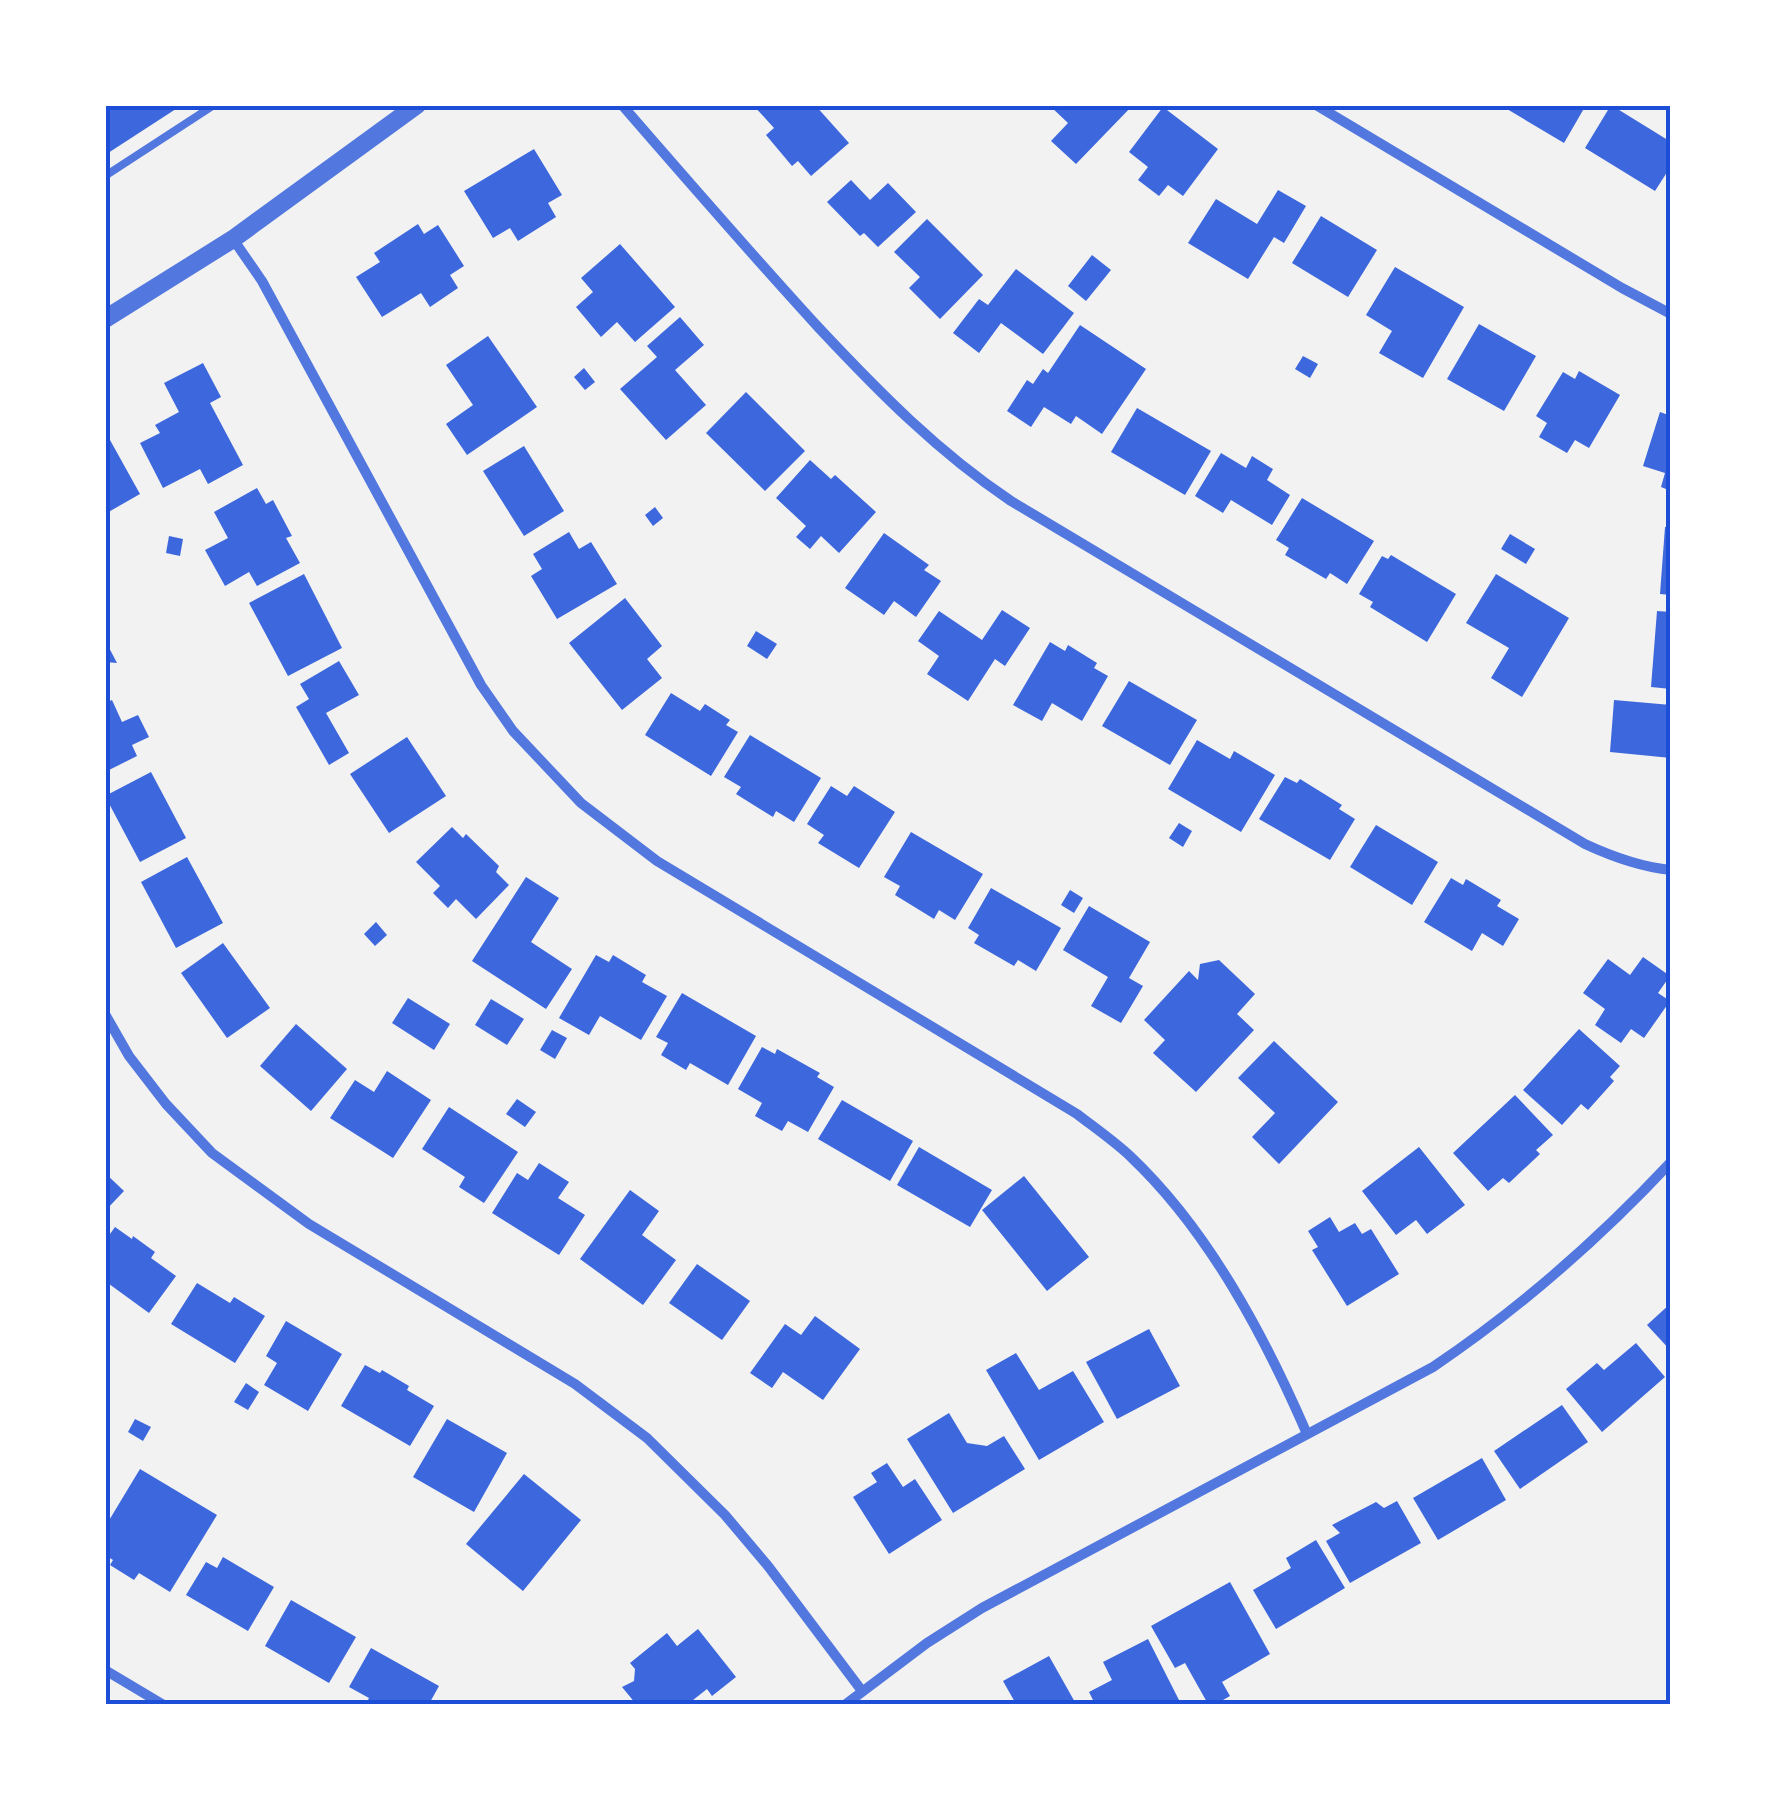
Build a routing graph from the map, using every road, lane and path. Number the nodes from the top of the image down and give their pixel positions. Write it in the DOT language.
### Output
graph roads {
  1 [pos="214,105"];
  2 [pos="418,105"];
  3 [pos="622,105"];
  4 [pos="1316,105"];
  5 [pos="105,176"];
  6 [pos="233,239"];
  7 [pos="1671,314"];
  8 [pos="105,319"];
  9 [pos="1671,870"];
  10 [pos="105,1014"];
  11 [pos="1671,1162"];
  12 [pos="1307,1434"];
  13 [pos="105,1670"];
  14 [pos="862,1690"];
  15 [pos="162,1704"];
  16 [pos="846,1704"];
  1 -- 5 [label="lane"];
  2 -- 6 [label="street"];
  3 -- 9 [label="street"];
  4 -- 7 [label="street"];
  6 -- 8 [label="street"];
  6 -- 12 [label="street"];
  10 -- 14 [label="street"];
  11 -- 12 [label="street"];
  12 -- 14 [label="street"];
  13 -- 15 [label="street"];
  14 -- 16 [label="street"];
}
